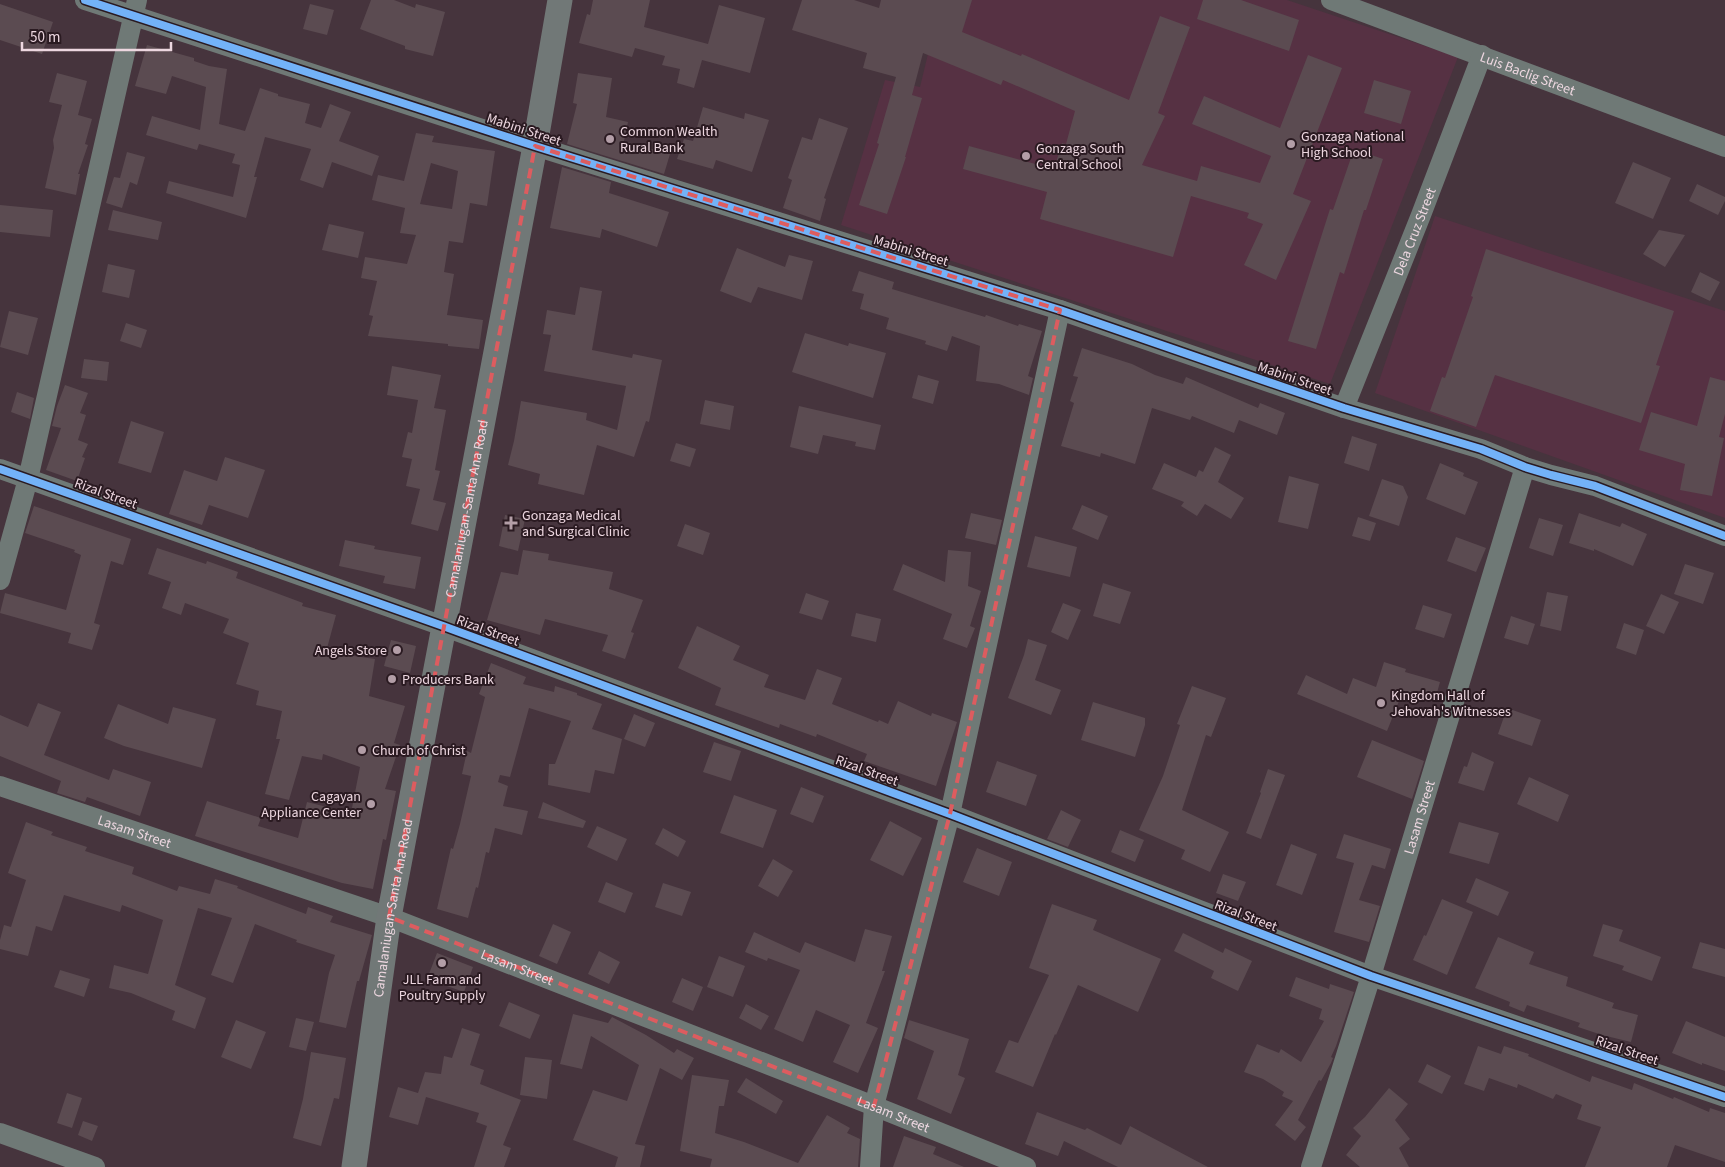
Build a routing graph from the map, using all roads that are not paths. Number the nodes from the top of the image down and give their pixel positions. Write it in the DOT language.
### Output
graph roads {
  1 [pos="84,0"];
  2 [pos="560,0"];
  3 [pos="1331,0"];
  4 [pos="135,8"];
  5 [pos="1482,55"];
  6 [pos="535,146"];
  7 [pos="1725,147"];
  8 [pos="1060,310"];
  9 [pos="1344,408"];
  10 [pos="1525,467"];
  11 [pos="0,469"];
  12 [pos="28,478"];
  13 [pos="1725,536"];
  14 [pos="0,580"];
  15 [pos="443,626"];
  16 [pos="0,786"];
  17 [pos="950,814"];
  18 [pos="388,917"];
  19 [pos="1371,976"];
  20 [pos="1725,1097"];
  21 [pos="874,1106"];
  22 [pos="0,1133"];
  23 [pos="95,1167"];
  24 [pos="354,1167"];
  25 [pos="870,1167"];
  26 [pos="1026,1167"];
  27 [pos="1311,1167"];
  1 -- 4 [label="street, Mabini Street"];
  2 -- 6 [label="main road, Camalaniugan-Santa Ana Road"];
  3 -- 5 [label="street, Luis Baclig Street"];
  4 -- 6 [label="street, Mabini Street"];
  4 -- 12 [label="street"];
  5 -- 7 [label="street, Luis Baclig Street"];
  5 -- 9 [label="street, Dela Cruz Street"];
  6 -- 8 [label="street, Mabini Street"];
  6 -- 15 [label="main road, Camalaniugan-Santa Ana Road"];
  8 -- 9 [label="street, Mabini Street"];
  8 -- 17 [label="street"];
  9 -- 10 [label="street, Mabini Street"];
  10 -- 13 [label="street, Mabini Street"];
  10 -- 19 [label="street, Lasam Street"];
  11 -- 12 [label="street, Rizal Street"];
  12 -- 14 [label="street"];
  12 -- 15 [label="street, Rizal Street"];
  15 -- 17 [label="street, Rizal Street"];
  15 -- 18 [label="main road, Camalaniugan-Santa Ana Road"];
  16 -- 18 [label="street, Lasam Street"];
  17 -- 19 [label="street, Rizal Street"];
  17 -- 21 [label="street"];
  18 -- 21 [label="street, Lasam Street"];
  18 -- 24 [label="main road, Camalaniugan-Santa Ana Road"];
  19 -- 20 [label="street, Rizal Street"];
  19 -- 27 [label="street, Lasam Street"];
  21 -- 25 [label="street"];
  21 -- 26 [label="street, Lasam Street"];
  22 -- 23 [label="street"];
}
